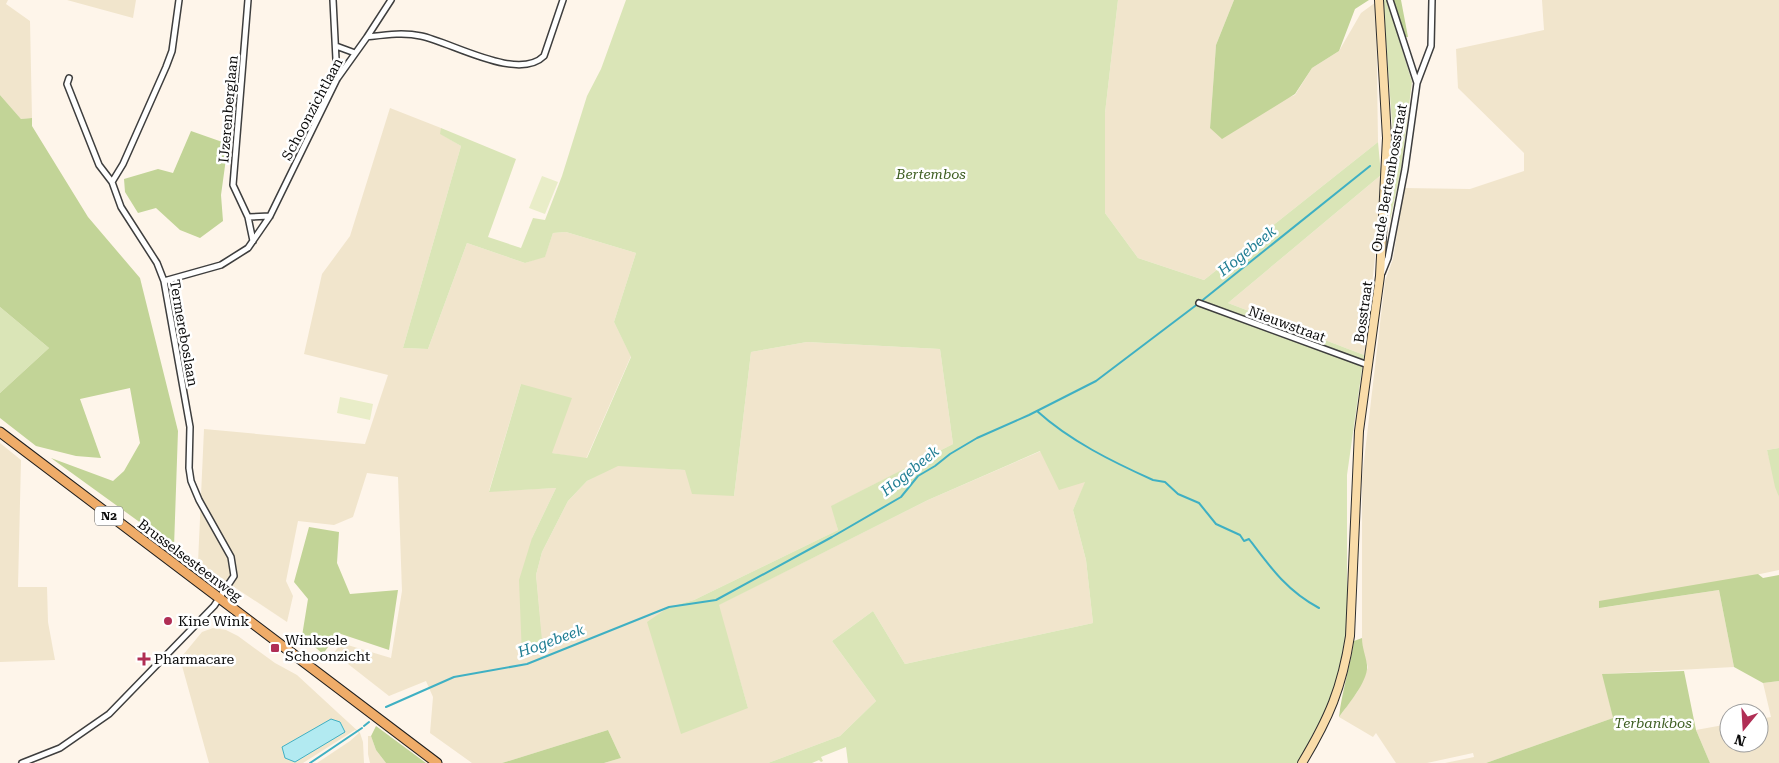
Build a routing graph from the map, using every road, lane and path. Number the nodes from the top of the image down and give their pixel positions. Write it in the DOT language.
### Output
graph roads {
  1 [pos="179,0"];
  2 [pos="248,0"];
  3 [pos="333,0"];
  4 [pos="391,0"];
  5 [pos="563,0"];
  6 [pos="1379,0"];
  7 [pos="1390,0"];
  8 [pos="1432,0"];
  9 [pos="367,37"];
  10 [pos="336,46"];
  11 [pos="355,53"];
  12 [pos="69,78"];
  13 [pos="337,79"];
  14 [pos="1417,83"];
  15 [pos="112,182"];
  16 [pos="270,216"];
  17 [pos="248,217"];
  18 [pos="253,241"];
  19 [pos="1380,276"];
  20 [pos="164,281"];
  21 [pos="1199,303"];
  22 [pos="1368,365"];
  23 [pos="0,432"];
  24 [pos="219,599"];
  25 [pos="22,763"];
  26 [pos="437,763"];
  27 [pos="1302,763"];
  1 -- 15 [label="street"];
  2 -- 17 [label="street, IJzerenberglaan"];
  3 -- 10 [label="street"];
  4 -- 9 [label="street, Schoonzichtlaan"];
  5 -- 9 [label="street"];
  6 -- 19 [label="street, Bosstraat"];
  7 -- 14 [label="street, Oude Bertembosstraat"];
  8 -- 14 [label="street, Oude Bertembosstraat"];
  9 -- 11 [label="street, Schoonzichtlaan"];
  10 -- 11 [label="street"];
  10 -- 13 [label="street"];
  11 -- 13 [label="street, Schoonzichtlaan"];
  12 -- 15 [label="street, Termereboslaan"];
  13 -- 16 [label="street, Schoonzichtlaan"];
  14 -- 19 [label="street, Oude Bertembosstraat"];
  15 -- 20 [label="street, Termereboslaan"];
  16 -- 17 [label="street"];
  16 -- 18 [label="street, Schoonzichtlaan"];
  17 -- 18 [label="street, IJzerenberglaan"];
  18 -- 20 [label="street, Schoonzichtlaan"];
  19 -- 22 [label="street, Bosstraat"];
  20 -- 24 [label="street, Termereboslaan"];
  21 -- 22 [label="street, Nieuwstraat"];
  22 -- 27 [label="street, Bosstraat"];
  23 -- 24 [label="main road, Brusselsesteenweg / N2"];
  24 -- 25 [label="street, Termereboslaan"];
  24 -- 26 [label="main road, Brusselsesteenweg / N2"];
}
